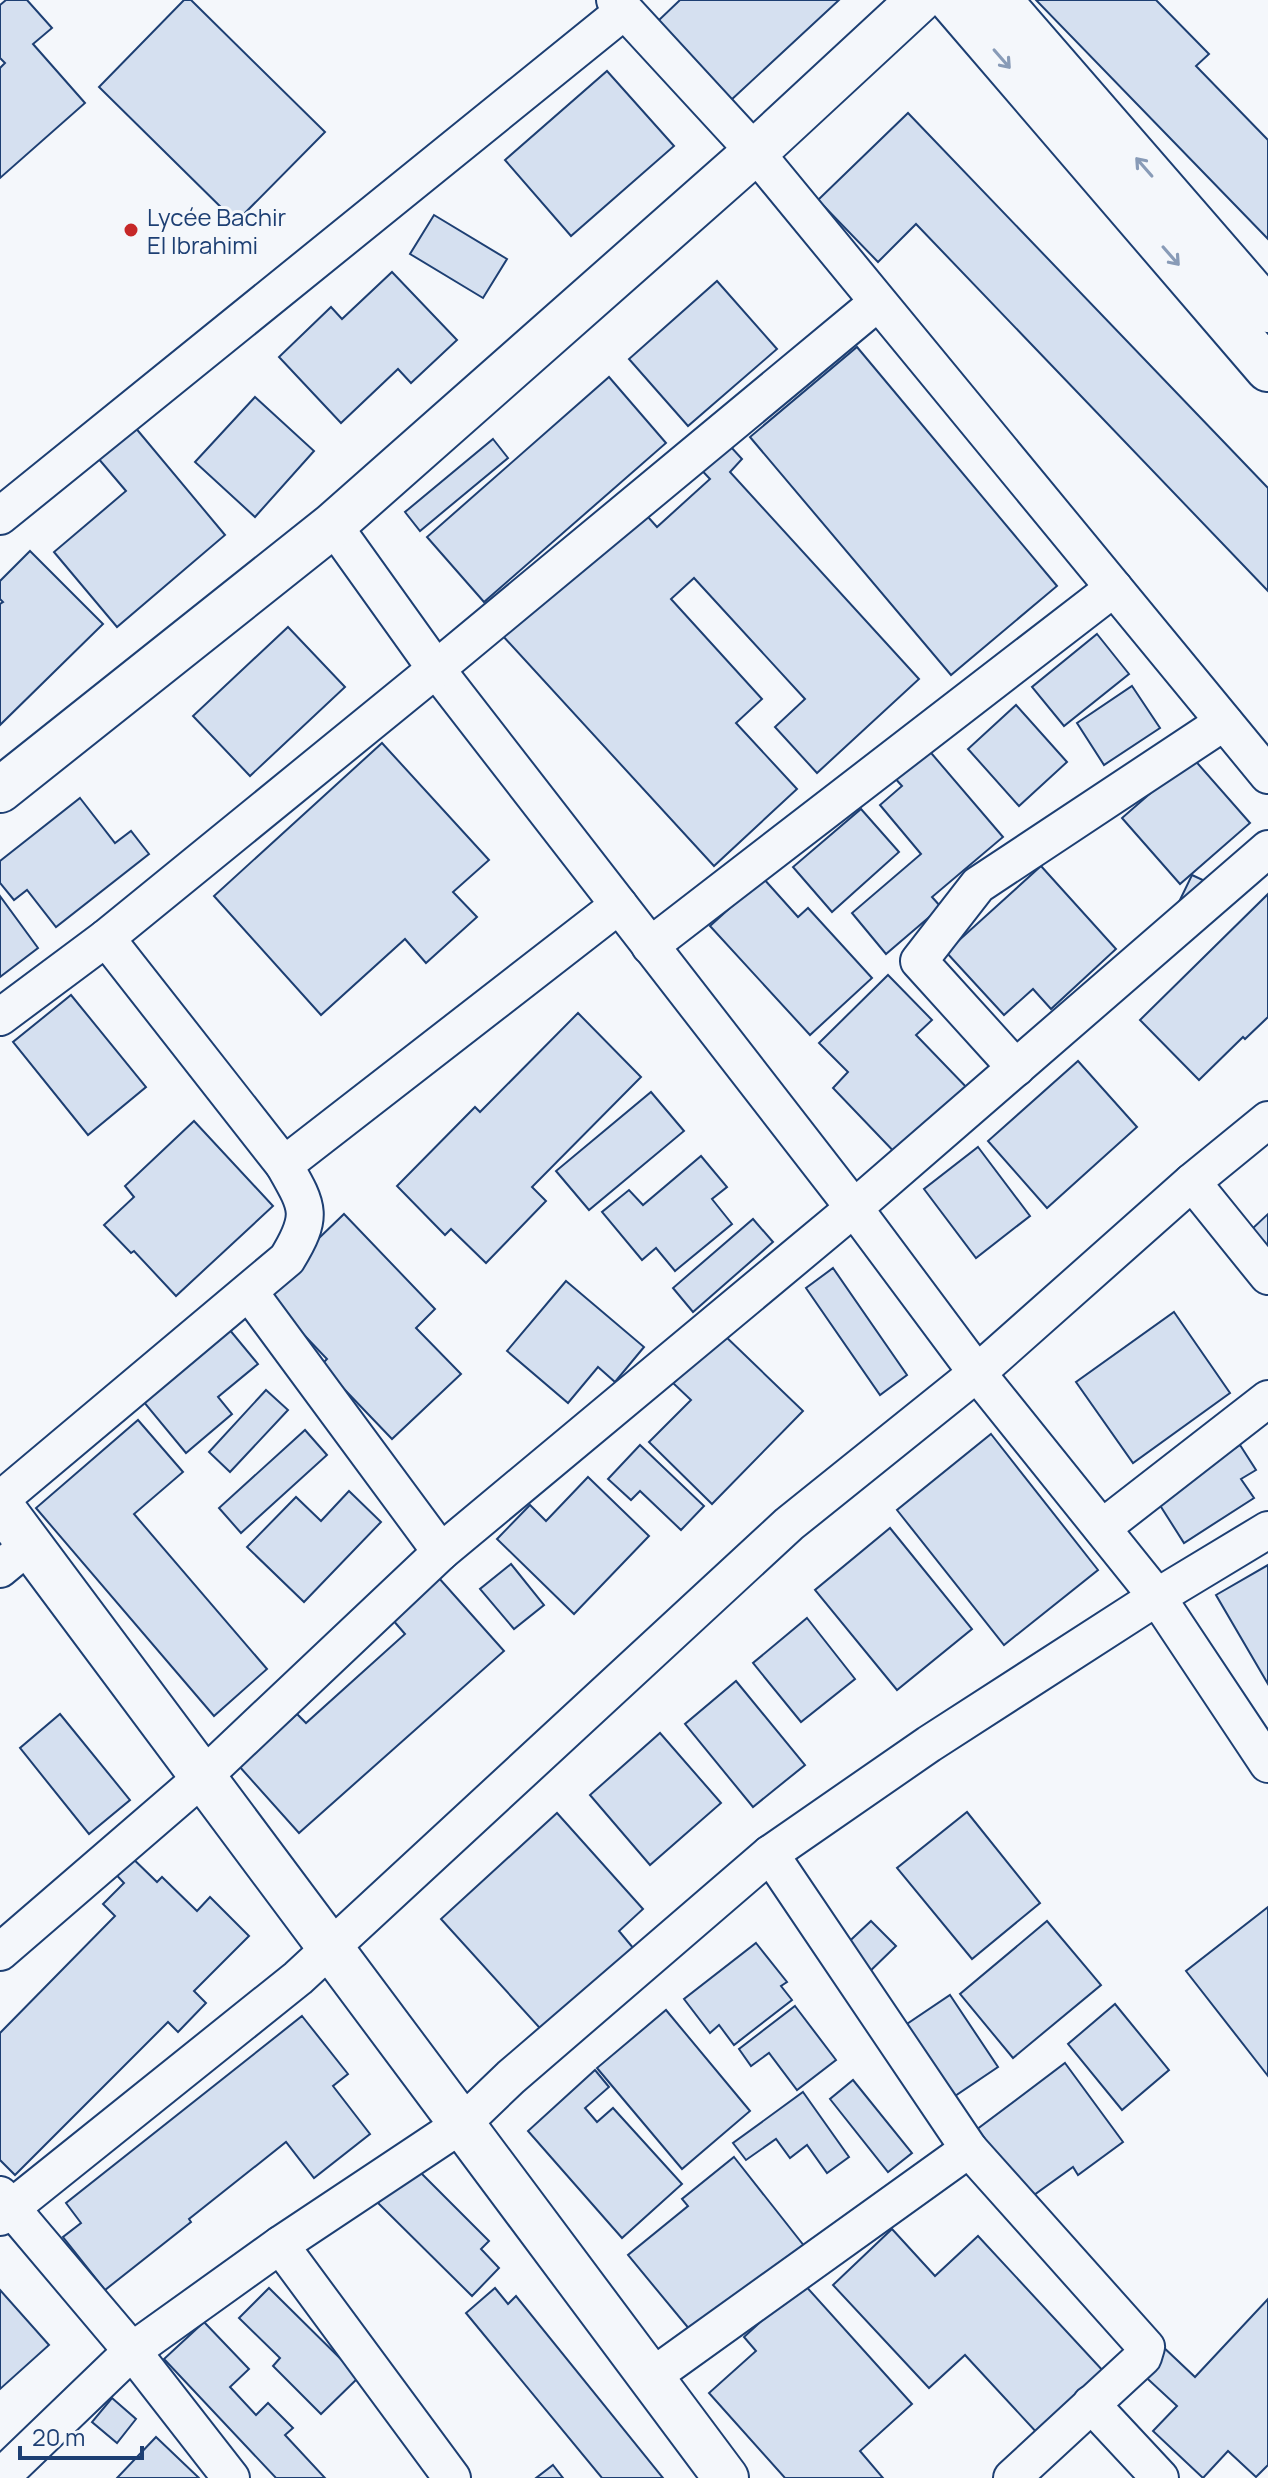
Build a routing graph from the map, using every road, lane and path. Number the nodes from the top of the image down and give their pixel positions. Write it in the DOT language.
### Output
graph roads {
  1 [pos="919,0"];
  2 [pos="951,0"];
  3 [pos="999,0"];
  4 [pos="620,6"];
  5 [pos="755,152"];
  6 [pos="877,303"];
  7 [pos="1268,310"];
  8 [pos="1268,369"];
  9 [pos="0,516"];
  10 [pos="333,525"];
  11 [pos="1114,588"];
  12 [pos="436,669"];
  13 [pos="1224,722"];
  14 [pos="1268,775"];
  15 [pos="0,790"];
  16 [pos="1268,849"];
  17 [pos="619,905"];
  18 [pos="106,938"];
  19 [pos="650,946"];
  20 [pos="0,1017"];
  21 [pos="1016,1068"];
  22 [pos="1268,1120"];
  23 [pos="284,1165"];
  24 [pos="1192,1182"];
  25 [pos="854,1208"];
  26 [pos="1268,1276"];
  27 [pos="249,1292"];
  28 [pos="977,1373"];
  29 [pos="1266,1404"];
  30 [pos="0,1502"];
  31 [pos="1102,1528"];
  32 [pos="1268,1530"];
  33 [pos="441,1552"];
  34 [pos="15,1557"];
  35 [pos="1157,1597"];
  36 [pos="1264,1751"];
  37 [pos="204,1776"];
  38 [pos="770,1854"];
  39 [pos="330,1947"];
  40 [pos="0,1952"];
  41 [pos="462,2124"];
  42 [pos="969,2149"];
  43 [pos="3,2207"];
  44 [pos="280,2245"];
  45 [pos="132,2351"];
  46 [pos="650,2378"];
  47 [pos="1091,2404"];
  48 [pos="1,2478"];
  49 [pos="231,2478"];
  50 [pos="452,2478"];
  51 [pos="726,2478"];
  52 [pos="1012,2478"];
  53 [pos="1160,2478"];
  1 -- 5 [label="street"];
  2 -- 8 [label="street, one-way"];
  7 -- 3 [label="street, one-way"];
  4 -- 5 [label="street"];
  4 -- 9 [label="street"];
  5 -- 6 [label="street"];
  5 -- 10 [label="street"];
  6 -- 11 [label="street"];
  6 -- 12 [label="street"];
  10 -- 12 [label="street"];
  10 -- 15 [label="street"];
  11 -- 13 [label="street"];
  11 -- 19 [label="street"];
  12 -- 17 [label="street"];
  12 -- 18 [label="street"];
  13 -- 14 [label="street"];
  13 -- 21 [label="street"];
  16 -- 21 [label="street"];
  17 -- 19 [label="street"];
  17 -- 23 [label="street"];
  18 -- 20 [label="street"];
  18 -- 23 [label="street"];
  19 -- 25 [label="street"];
  21 -- 25 [label="street"];
  22 -- 24 [label="street"];
  23 -- 27 [label="street"];
  24 -- 26 [label="street"];
  24 -- 28 [label="street"];
  25 -- 28 [label="street"];
  25 -- 33 [label="street"];
  27 -- 30 [label="street"];
  27 -- 33 [label="street"];
  28 -- 31 [label="street"];
  28 -- 39 [label="street"];
  29 -- 31 [label="street"];
  30 -- 34 [label="street"];
  31 -- 35 [label="street"];
  32 -- 35 [label="street"];
  33 -- 37 [label="street"];
  34 -- 37 [label="street"];
  35 -- 36 [label="street"];
  35 -- 38 [label="street"];
  37 -- 39 [label="street"];
  37 -- 40 [label="street"];
  38 -- 41 [label="street"];
  38 -- 42 [label="street"];
  39 -- 41 [label="street"];
  39 -- 43 [label="street"];
  41 -- 44 [label="street"];
  41 -- 46 [label="street"];
  42 -- 46 [label="street"];
  42 -- 47 [label="street"];
  43 -- 45 [label="street"];
  44 -- 45 [label="street"];
  44 -- 50 [label="street"];
  45 -- 48 [label="street"];
  45 -- 49 [label="street"];
  46 -- 51 [label="street"];
  47 -- 52 [label="street"];
  47 -- 53 [label="street"];
}
